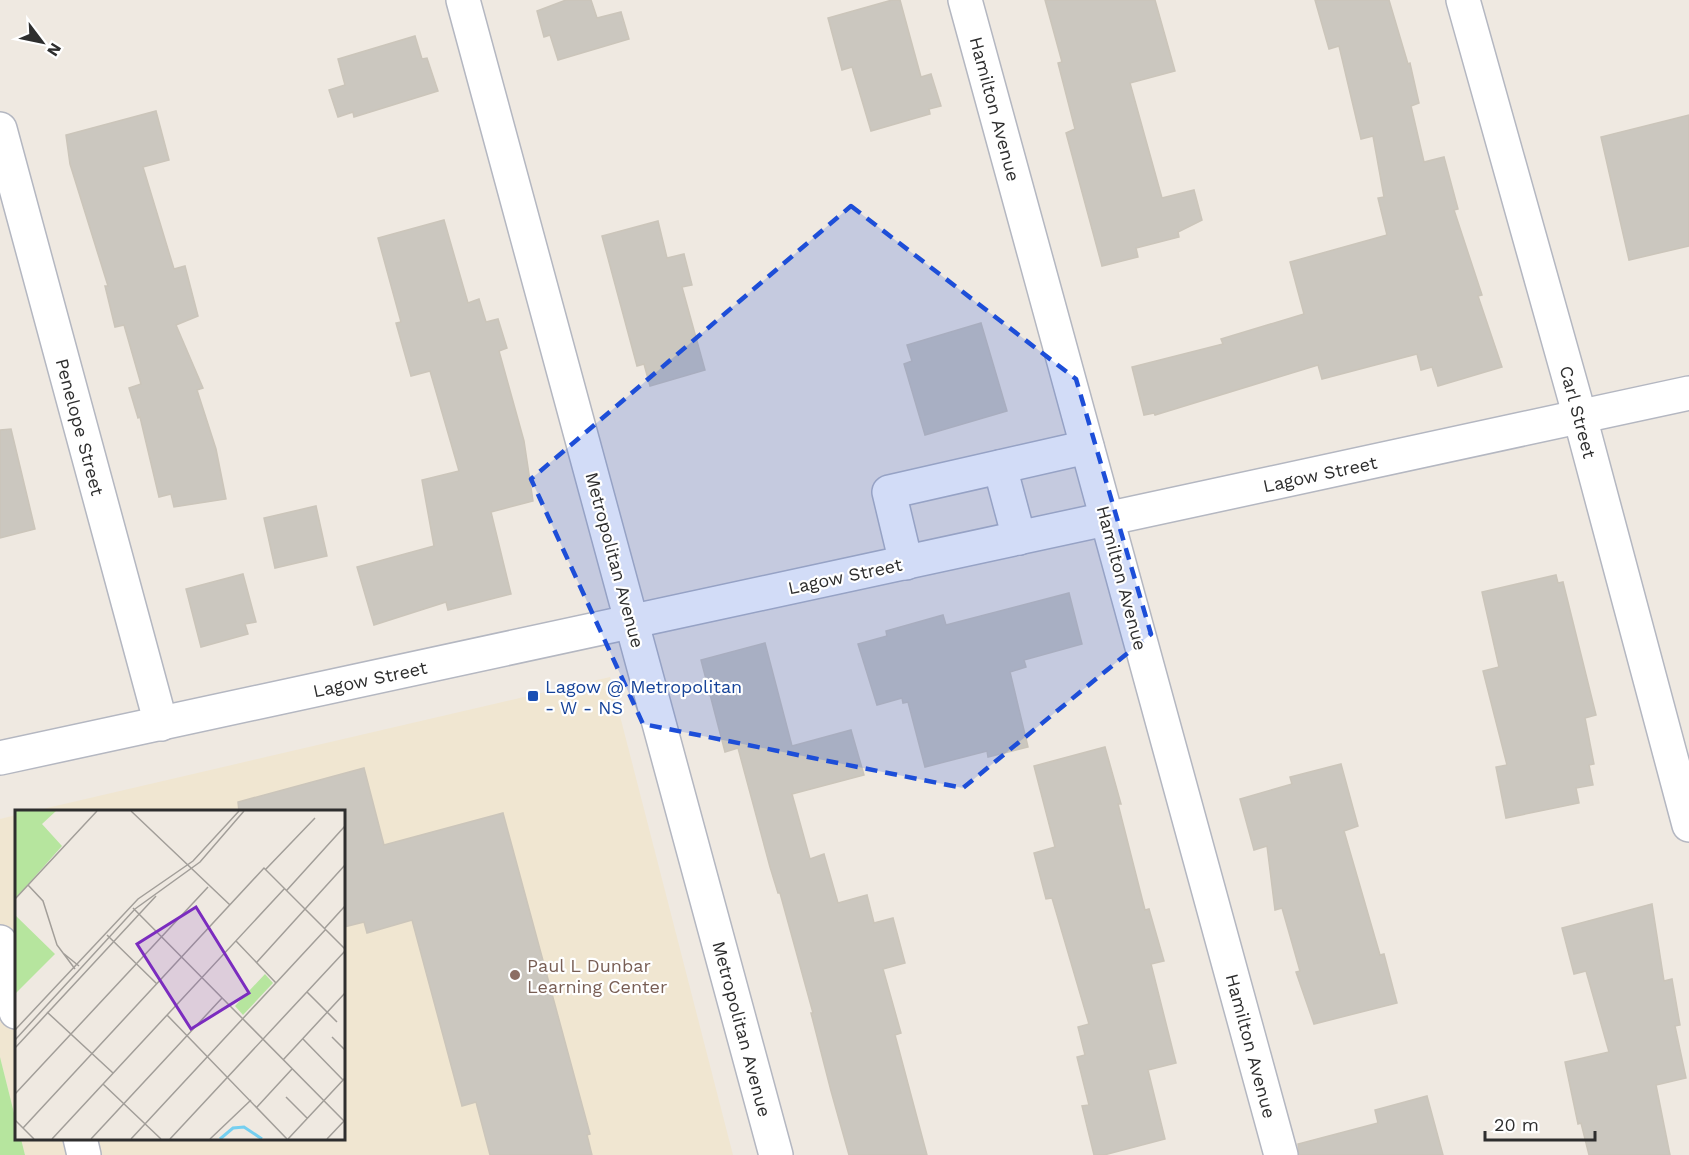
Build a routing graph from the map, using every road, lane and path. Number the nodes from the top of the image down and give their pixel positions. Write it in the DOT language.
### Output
graph roads {
  1 [pos="463,0"];
  2 [pos="965,0"];
  3 [pos="1463,0"];
  4 [pos="0,129"];
  5 [pos="1689,393"];
  6 [pos="1580,417"];
  7 [pos="1087,447"];
  8 [pos="1000,467"];
  9 [pos="1106,519"];
  10 [pos="1019,538"];
  11 [pos="906,563"];
  12 [pos="632,622"];
  13 [pos="161,724"];
  14 [pos="0,758"];
  15 [pos="1689,825"];
  16 [pos="0,942"];
  17 [pos="15,1007"];
  18 [pos="80,1140"];
  19 [pos="84,1155"];
  20 [pos="776,1155"];
  21 [pos="1281,1155"];
  1 -- 12 [label="street, Metropolitan Avenue"];
  2 -- 7 [label="street, Hamilton Avenue"];
  3 -- 6 [label="street, Carl Street"];
  4 -- 13 [label="street, Penelope Street"];
  5 -- 6 [label="street, Lagow Street"];
  6 -- 9 [label="street, Lagow Street"];
  6 -- 15 [label="street, Carl Street"];
  7 -- 8 [label="street"];
  7 -- 9 [label="street, Hamilton Avenue"];
  8 -- 10 [label="street"];
  8 -- 11 [label="street"];
  9 -- 10 [label="street, Lagow Street"];
  9 -- 21 [label="street, Hamilton Avenue"];
  10 -- 11 [label="street, Lagow Street"];
  11 -- 12 [label="street, Lagow Street"];
  12 -- 13 [label="street, Lagow Street"];
  12 -- 20 [label="street, Metropolitan Avenue"];
  13 -- 14 [label="street, Lagow Street"];
  16 -- 17 [label="street"];
  18 -- 19 [label="street"];
}
